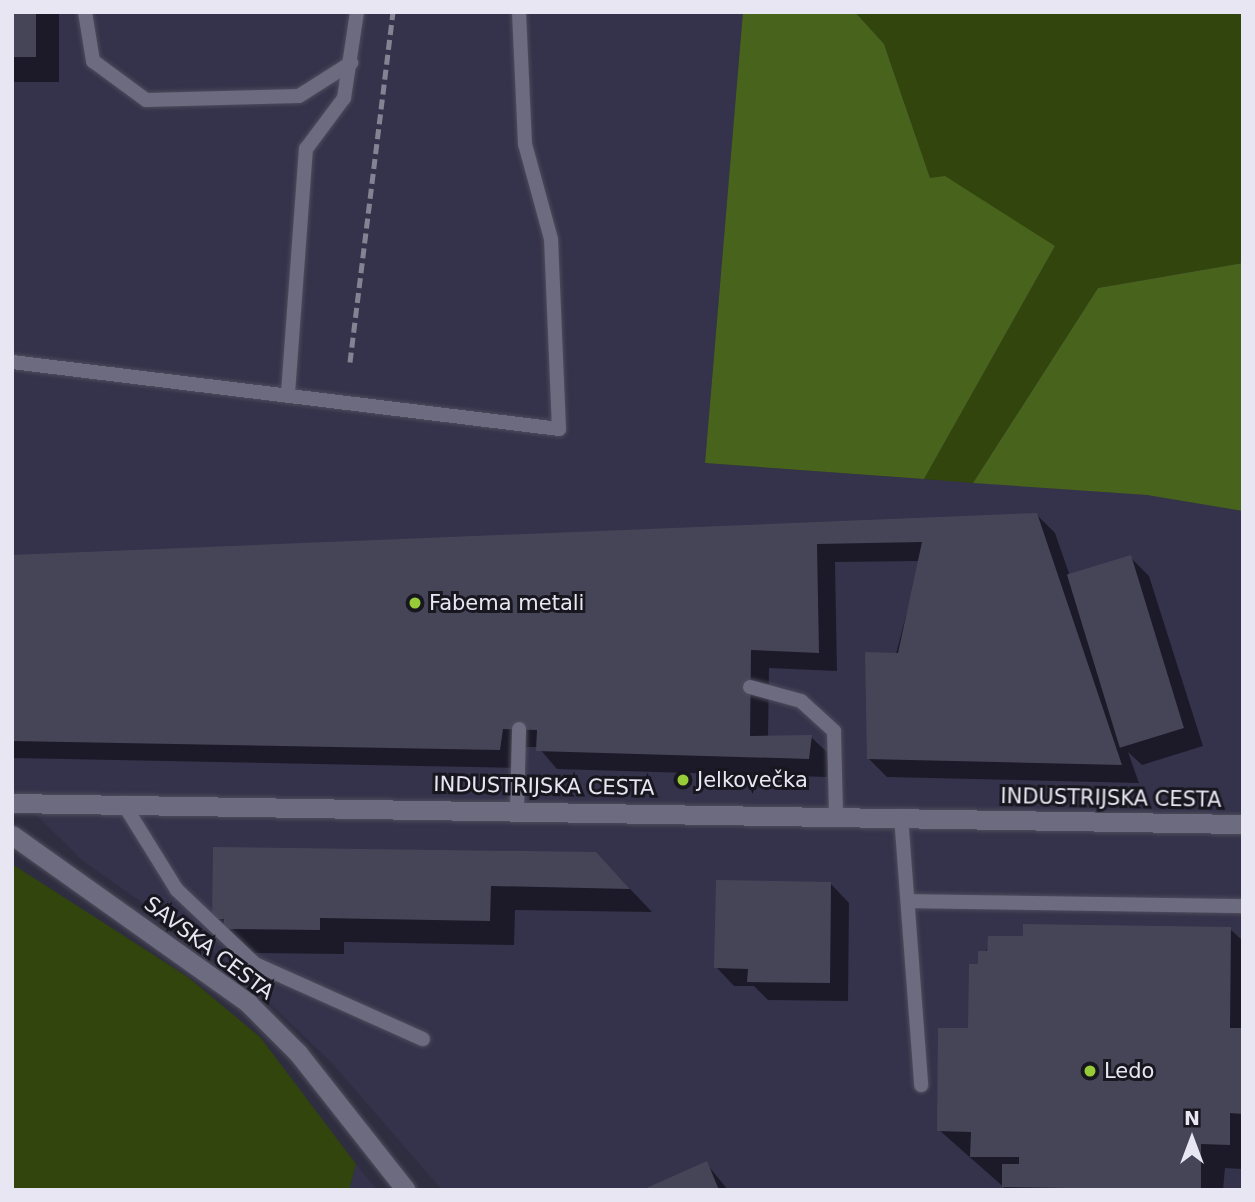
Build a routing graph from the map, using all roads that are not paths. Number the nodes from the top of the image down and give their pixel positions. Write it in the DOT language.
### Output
graph roads {
  1 [pos="85,12"];
  2 [pos="357,12"];
  3 [pos="519,12"];
  4 [pos="351,64"];
  5 [pos="12,362"];
  6 [pos="288,393"];
  7 [pos="750,687"];
  8 [pos="519,729"];
  9 [pos="12,803"];
  10 [pos="123,803"];
  11 [pos="517,808"];
  12 [pos="836,814"];
  13 [pos="901,816"];
  14 [pos="1243,824"];
  15 [pos="12,835"];
  16 [pos="908,901"];
  17 [pos="1243,906"];
  18 [pos="423,1039"];
  19 [pos="921,1086"];
  20 [pos="406,1190"];
  1 -- 4 [label="lane"];
  2 -- 4 [label="lane"];
  3 -- 6 [label="lane"];
  4 -- 6 [label="lane"];
  5 -- 6 [label="lane"];
  7 -- 12 [label="lane"];
  8 -- 11 [label="lane"];
  9 -- 10 [label="street, INDUSTRIJSKA CESTA"];
  10 -- 11 [label="street, INDUSTRIJSKA CESTA"];
  10 -- 18 [label="lane"];
  11 -- 12 [label="street, INDUSTRIJSKA CESTA"];
  12 -- 13 [label="street, INDUSTRIJSKA CESTA"];
  13 -- 14 [label="street, INDUSTRIJSKA CESTA"];
  13 -- 16 [label="lane"];
  15 -- 20 [label="street, SAVSKA CESTA"];
  16 -- 17 [label="lane"];
  16 -- 19 [label="lane"];
}
